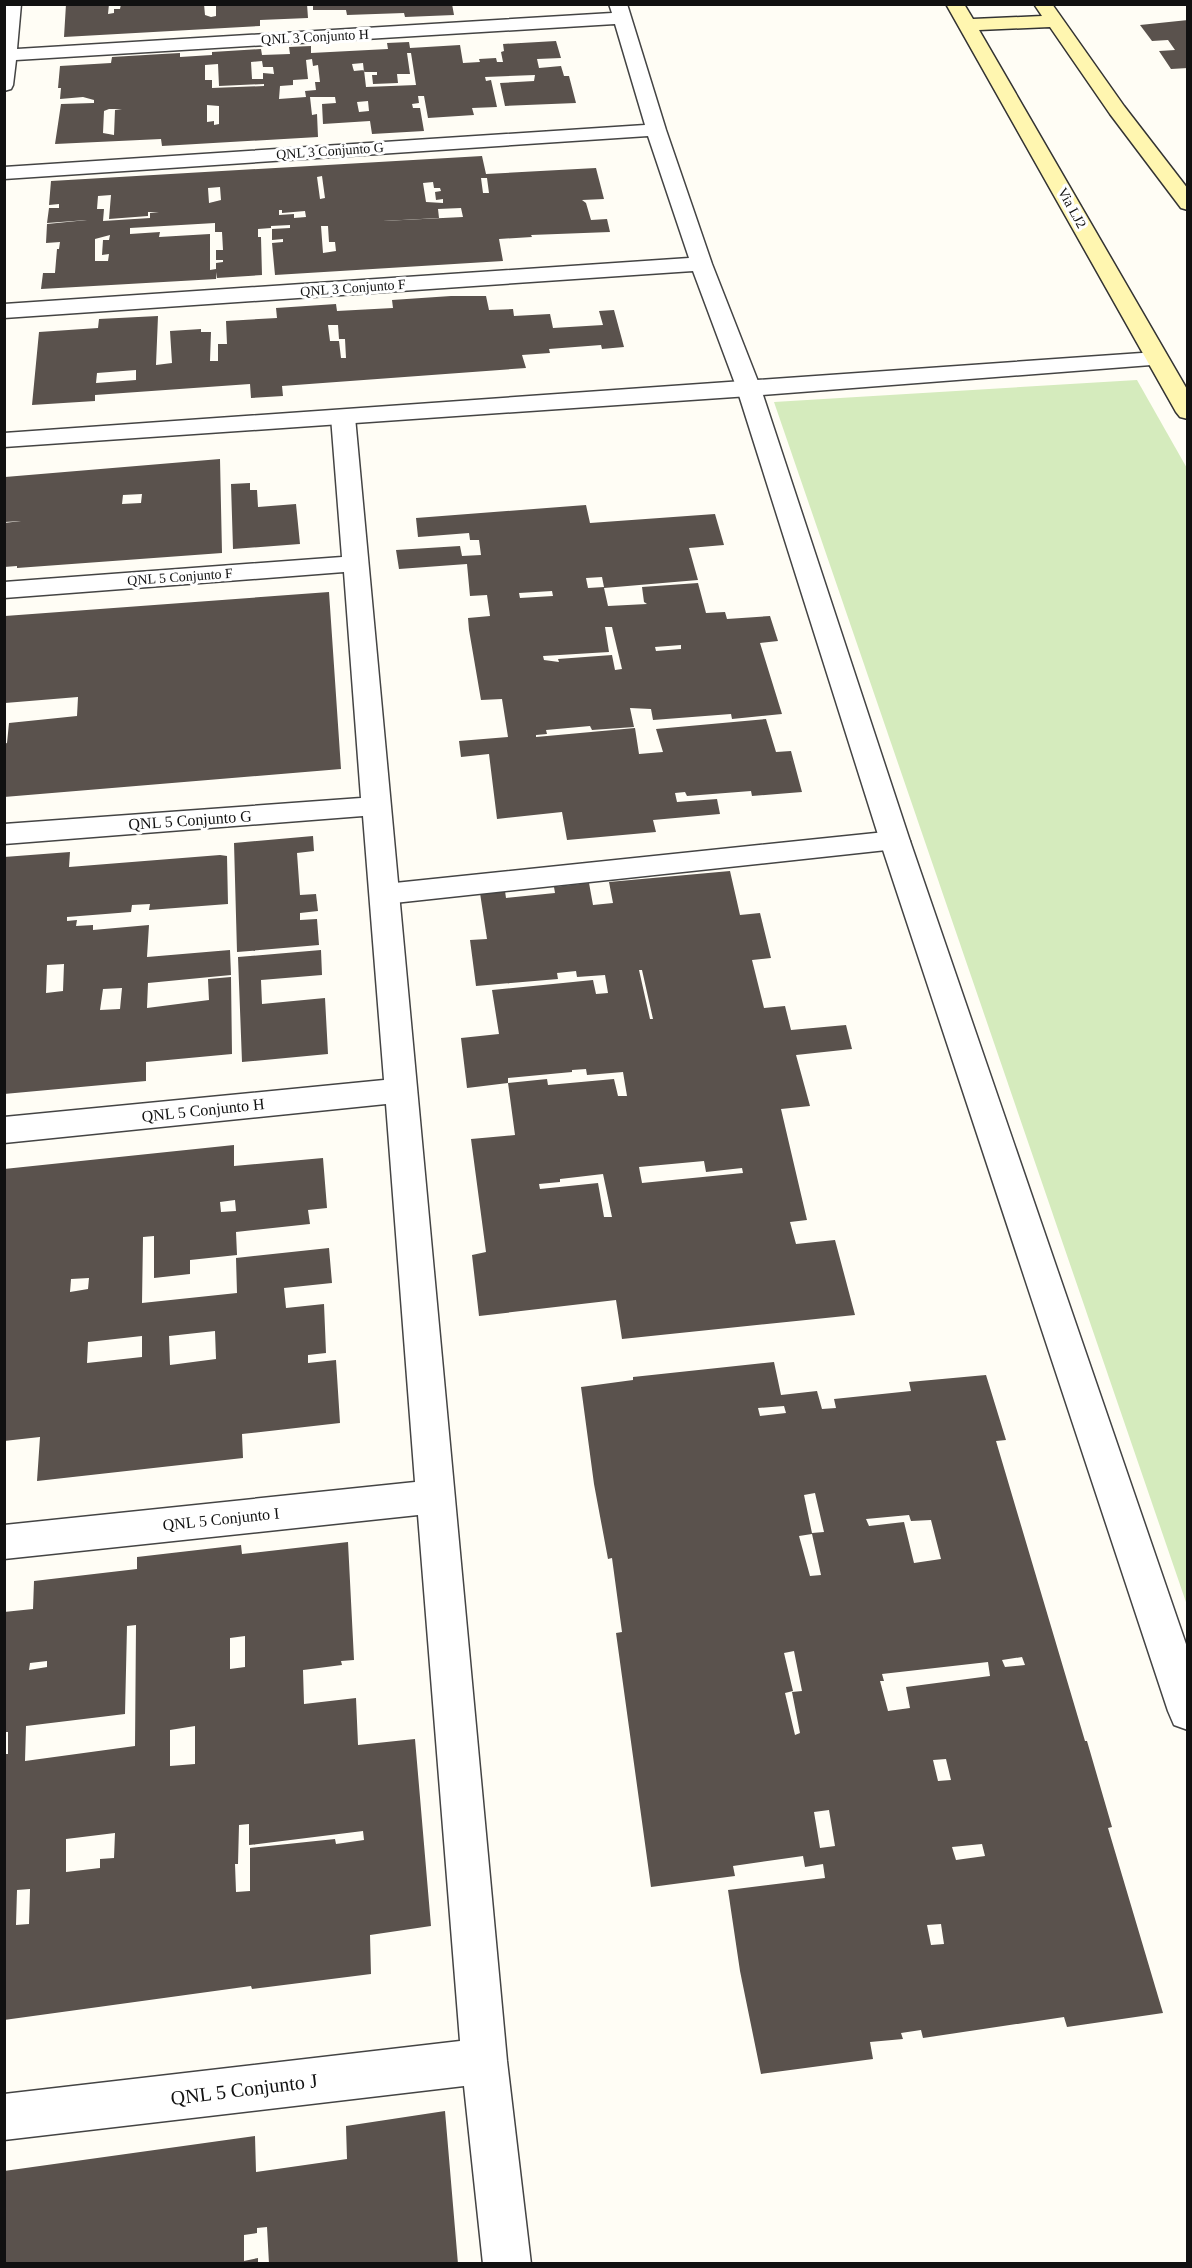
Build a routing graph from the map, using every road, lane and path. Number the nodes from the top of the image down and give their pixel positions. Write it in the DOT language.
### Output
graph roads {
  1 [pos="12,4"];
  2 [pos="955,4"];
  3 [pos="1043,4"];
  4 [pos="620,11"];
  5 [pos="1054,21"];
  6 [pos="965,25"];
  7 [pos="8,55"];
  8 [pos="4,85"];
  9 [pos="656,130"];
  10 [pos="4,173"];
  11 [pos="1188,204"];
  12 [pos="701,264"];
  13 [pos="4,311"];
  14 [pos="1156,359"];
  15 [pos="749,390"];
  16 [pos="1188,412"];
  17 [pos="343,417"];
  18 [pos="4,440"];
  19 [pos="355,564"];
  20 [pos="4,590"];
  21 [pos="375,806"];
  22 [pos="4,834"];
  23 [pos="895,841"];
  24 [pos="385,894"];
  25 [pos="401,1090"];
  26 [pos="4,1130"];
  27 [pos="437,1496"];
  28 [pos="4,1542"];
  29 [pos="1188,1710"];
  30 [pos="484,2061"];
  31 [pos="4,2116"];
  32 [pos="507,2264"];
  1 -- 7 [label="street"];
  2 -- 6 [label="main road, Via LJ2"];
  3 -- 5 [label="main road"];
  4 -- 7 [label="street, QNL 3 Conjunto H"];
  4 -- 9 [label="street"];
  5 -- 6 [label="main road"];
  5 -- 11 [label="main road"];
  6 -- 14 [label="main road, Via LJ2"];
  7 -- 8 [label="street"];
  9 -- 10 [label="street, QNL 3 Conjunto G"];
  9 -- 12 [label="street"];
  12 -- 13 [label="street, QNL 3 Conjunto F"];
  12 -- 15 [label="street"];
  14 -- 15 [label="street"];
  14 -- 16 [label="main road, Via LJ2"];
  15 -- 17 [label="street"];
  15 -- 23 [label="street"];
  17 -- 18 [label="street"];
  17 -- 19 [label="street"];
  19 -- 20 [label="street, QNL 5 Conjunto F"];
  19 -- 21 [label="street"];
  21 -- 22 [label="street, QNL 5 Conjunto G"];
  21 -- 24 [label="street"];
  23 -- 24 [label="street"];
  23 -- 29 [label="street"];
  24 -- 25 [label="street"];
  25 -- 26 [label="street, QNL 5 Conjunto H"];
  25 -- 27 [label="street"];
  27 -- 28 [label="street, QNL 5 Conjunto I"];
  27 -- 30 [label="street"];
  30 -- 31 [label="street, QNL 5 Conjunto J"];
  30 -- 32 [label="street"];
}
